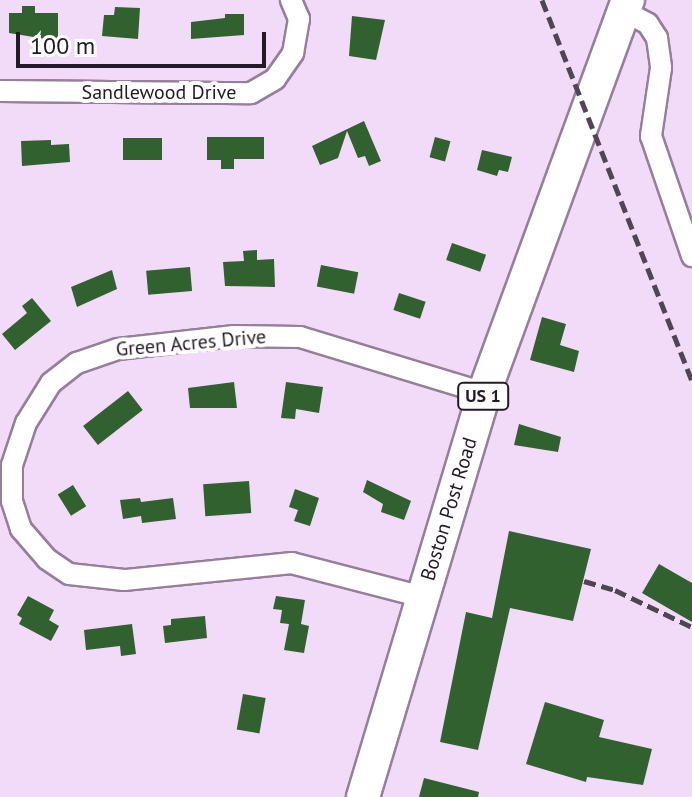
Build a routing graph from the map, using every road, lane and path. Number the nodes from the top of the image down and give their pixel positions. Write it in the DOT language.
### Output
graph roads {
  1 [pos="291,0"];
  2 [pos="626,6"];
  3 [pos="0,91"];
  4 [pos="692,256"];
  5 [pos="484,393"];
  6 [pos="423,597"];
  7 [pos="363,797"];
  1 -- 3 [label="street, Sandlewood Drive"];
  2 -- 4 [label="street"];
  2 -- 5 [label="main road, Boston Post Road / US 1"];
  5 -- 6 [label="main road, Boston Post Road / US 1"];
  5 -- 6 [label="street, Green Acres Drive"];
  6 -- 7 [label="main road, Boston Post Road / US 1"];
}
